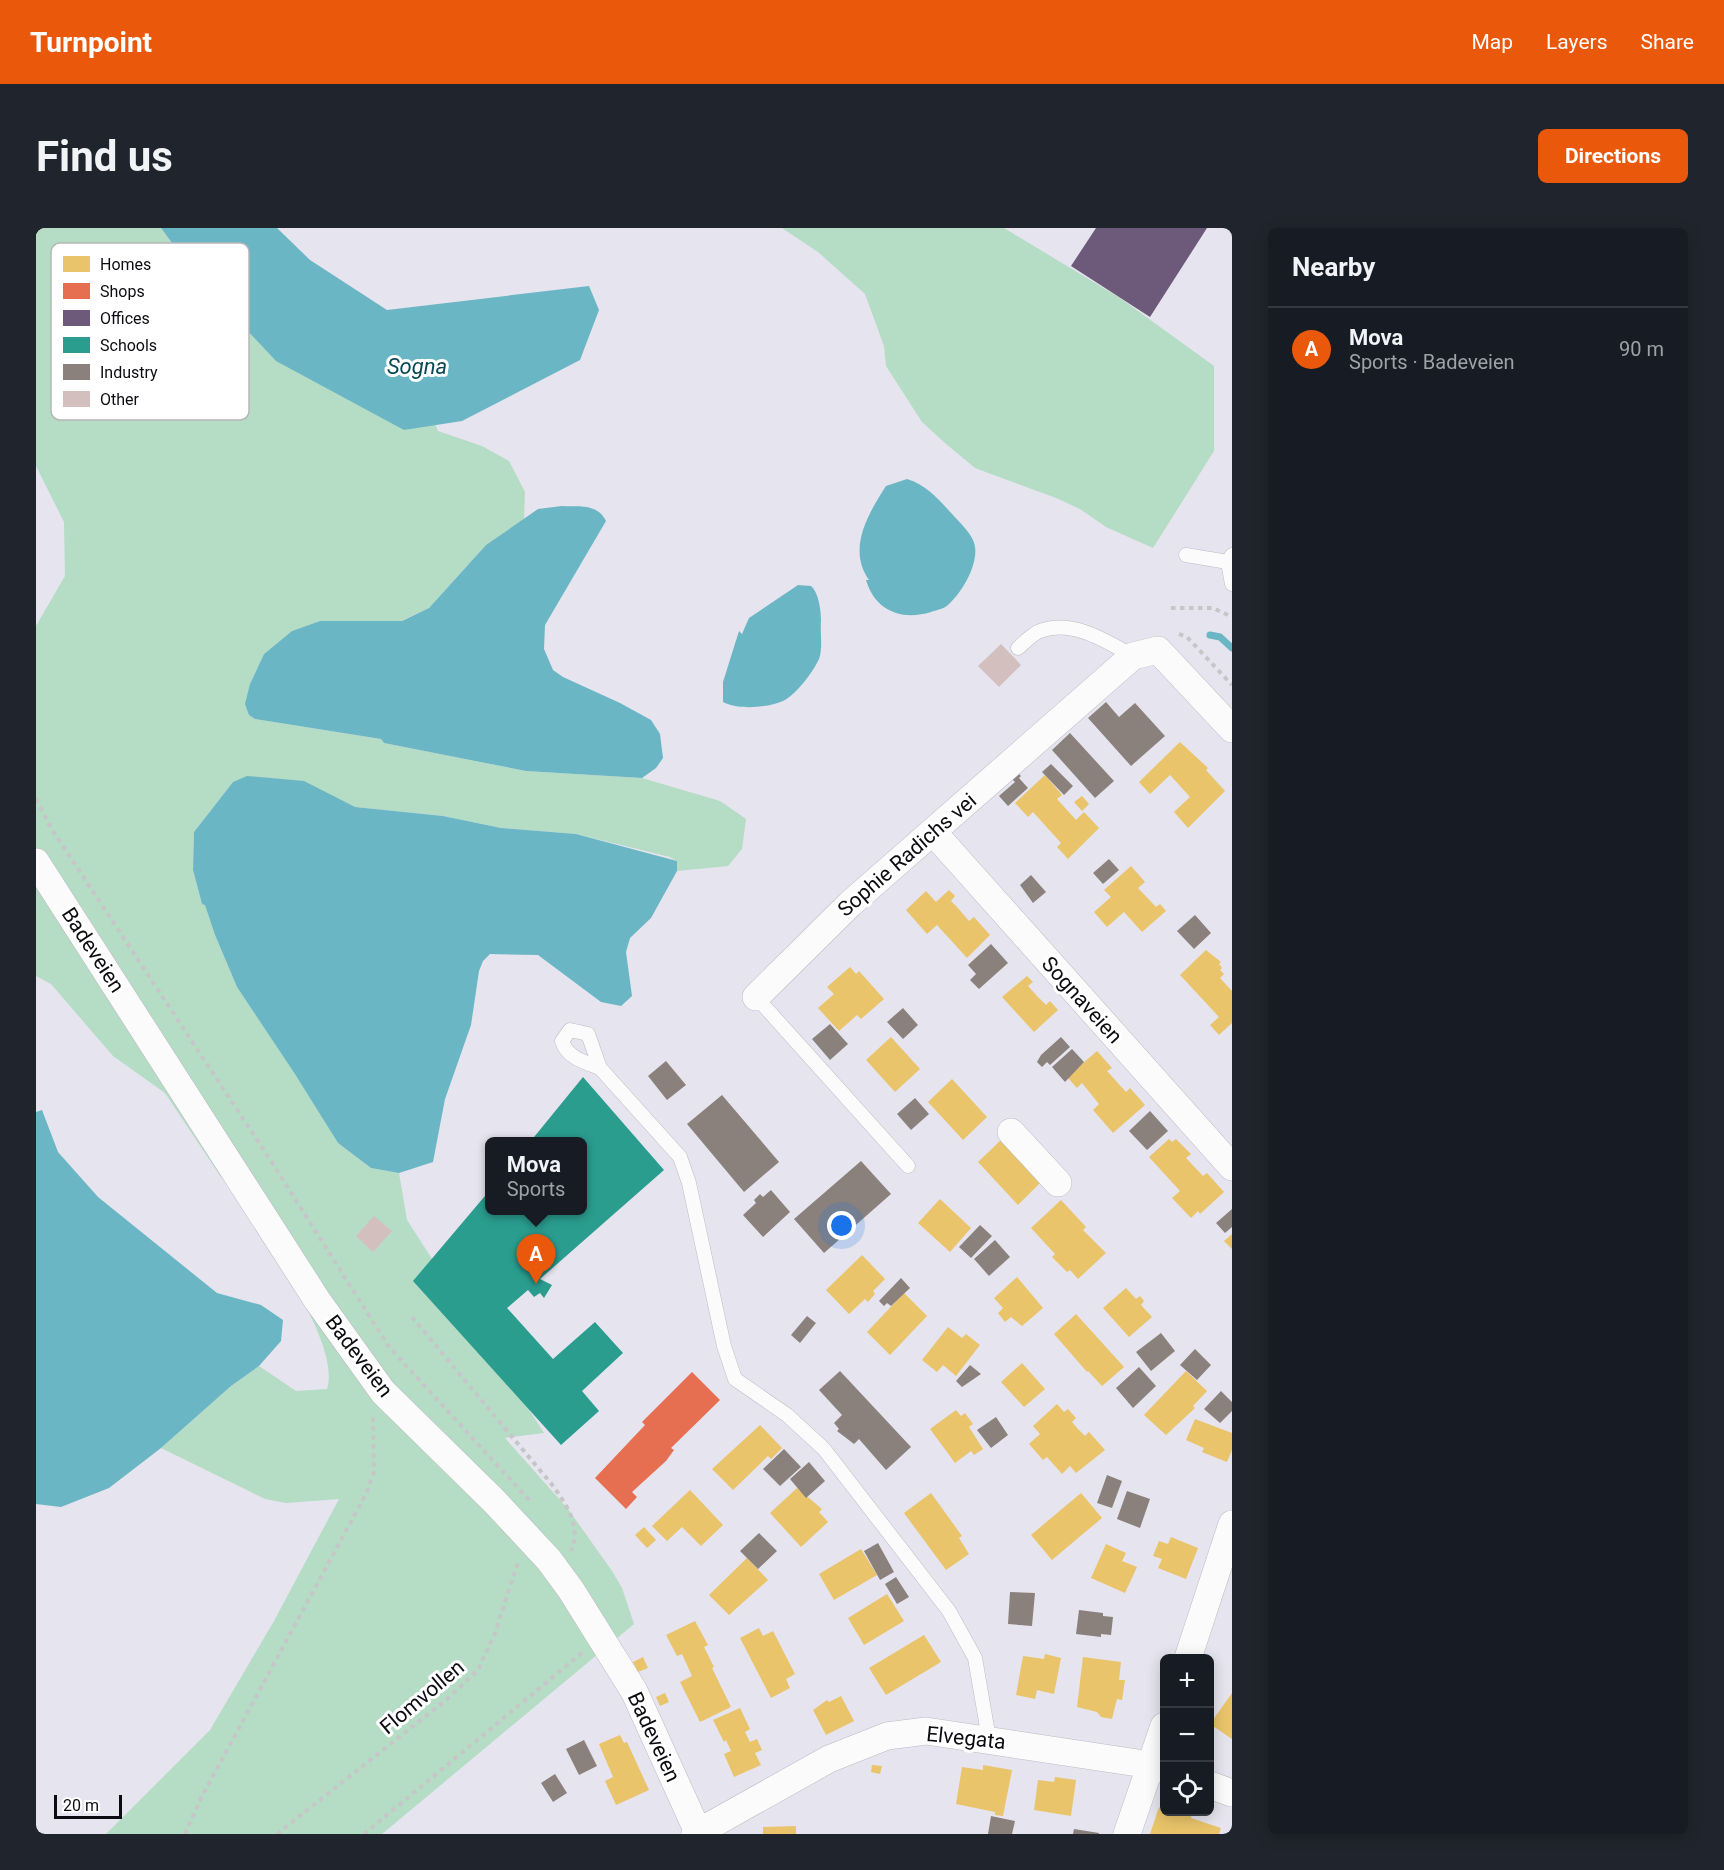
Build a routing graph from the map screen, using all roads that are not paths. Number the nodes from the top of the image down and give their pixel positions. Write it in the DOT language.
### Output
graph roads {
  1 [pos="1186,555"];
  2 [pos="1230,558"];
  3 [pos="1232,584"];
  4 [pos="1018,648"];
  5 [pos="1133,656"];
  6 [pos="1232,729"];
  7 [pos="933,832"];
  8 [pos="36,862"];
  9 [pos="756,997"];
  10 [pos="600,1068"];
  11 [pos="1011,1132"];
  12 [pos="908,1166"];
  13 [pos="1232,1167"];
  14 [pos="1058,1183"];
  15 [pos="1232,1525"];
  16 [pos="1190,1654"];
  17 [pos="989,1739"];
  18 [pos="1158,1767"];
  19 [pos="1214,1787"];
  20 [pos="1232,1793"];
  21 [pos="697,1833"];
  22 [pos="1127,1834"];
  1 -- 2 [label="lane"];
  2 -- 3 [label="lane"];
  4 -- 5 [label="lane"];
  5 -- 6 [label="street"];
  5 -- 7 [label="street, Sophie Radichs vei"];
  7 -- 9 [label="street, Sophie Radichs vei"];
  7 -- 13 [label="street, Sognaveien"];
  8 -- 21 [label="street, Badeveien"];
  9 -- 12 [label="lane, Sophie Radichs vei"];
  10 -- 17 [label="lane"];
  11 -- 14 [label="street"];
  15 -- 16 [label="street"];
  17 -- 18 [label="street, Elvegata"];
  17 -- 21 [label="street, Elvegata"];
  18 -- 22 [label="street"];
  19 -- 20 [label="street"];
}
